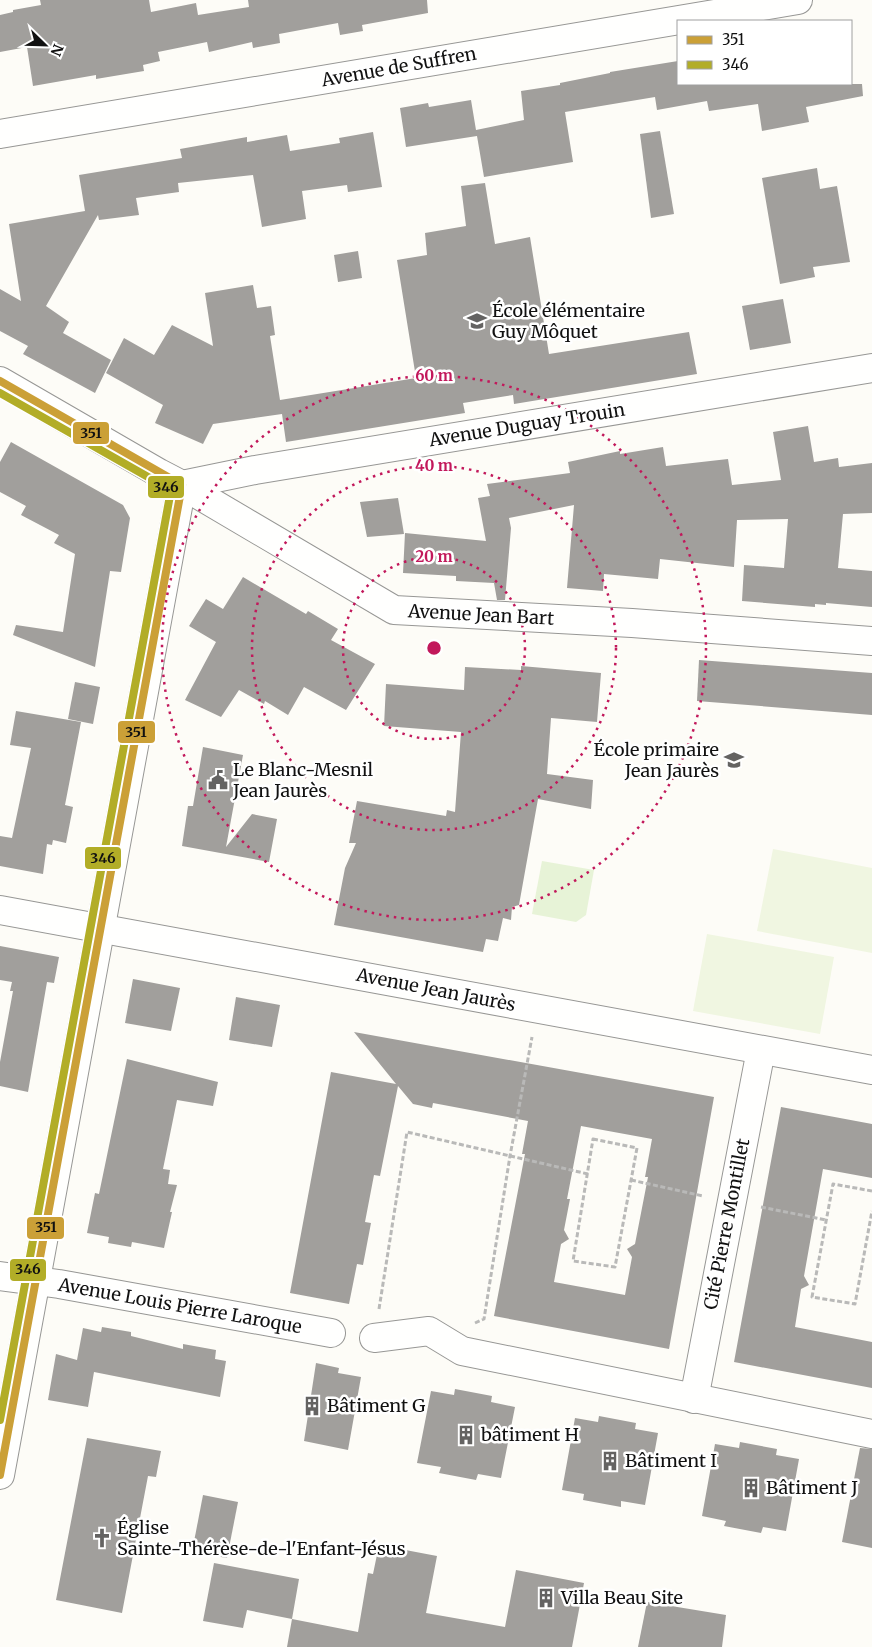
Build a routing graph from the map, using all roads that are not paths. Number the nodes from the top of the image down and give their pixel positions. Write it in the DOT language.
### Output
graph roads {
  1 [pos="798,0"];
  2 [pos="677,20"];
  3 [pos="679,20"];
  4 [pos="0,134"];
  5 [pos="872,368"];
  6 [pos="0,381"];
  7 [pos="182,485"];
  8 [pos="872,641"];
  9 [pos="0,910"];
  10 [pos="100,928"];
  11 [pos="761,1050"];
  12 [pos="872,1070"];
  13 [pos="0,1276"];
  14 [pos="35,1280"];
  15 [pos="331,1333"];
  16 [pos="374,1338"];
  17 [pos="694,1398"];
  18 [pos="872,1434"];
  19 [pos="0,1475"];
  1 -- 3 [label="street, Avenue de Suffren"];
  2 -- 4 [label="street, Avenue de Suffren"];
  5 -- 7 [label="street, Avenue Duguay Trouin"];
  6 -- 7 [label="street, Avenue Jean Bart"];
  7 -- 8 [label="street, Avenue Jean Bart"];
  7 -- 10 [label="street"];
  9 -- 10 [label="street, Avenue Jean Jaurès"];
  10 -- 11 [label="street, Avenue Jean Jaurès"];
  10 -- 14 [label="street"];
  11 -- 12 [label="street, Avenue Jean Jaurès"];
  11 -- 17 [label="street, Cité Pierre Montillet"];
  13 -- 14 [label="street, Avenue Louis Pierre Laroque"];
  14 -- 15 [label="street, Avenue Louis Pierre Laroque"];
  14 -- 19 [label="street"];
  16 -- 17 [label="street"];
  17 -- 18 [label="street"];
}
